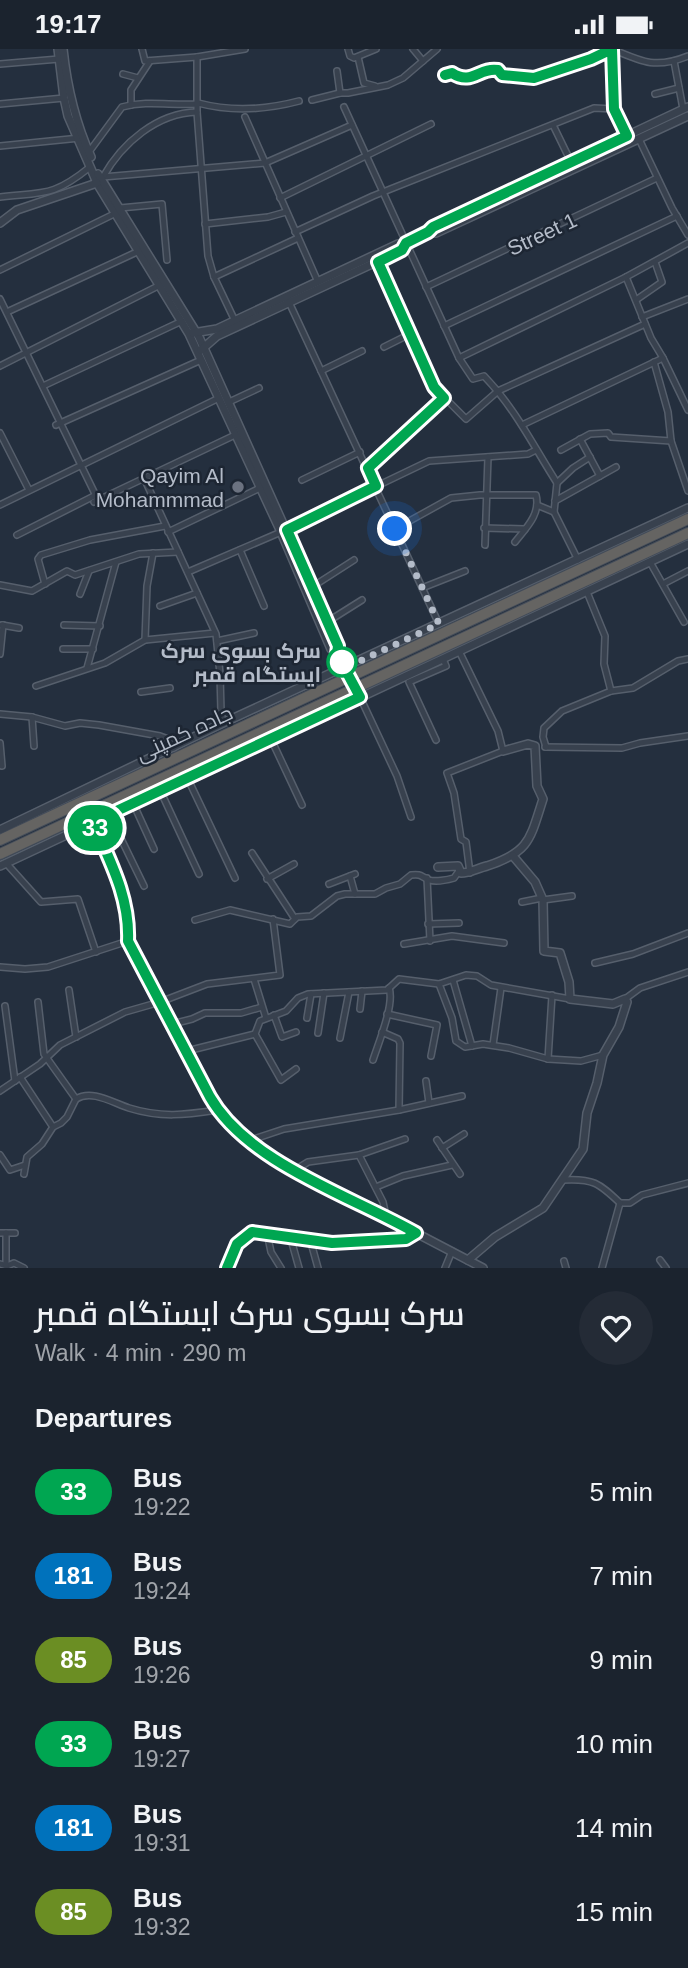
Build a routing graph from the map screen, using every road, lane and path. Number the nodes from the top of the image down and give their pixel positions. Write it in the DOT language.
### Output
graph roads {
  1 [pos="58,49"];
  2 [pos="64,49"];
  3 [pos="142,49"];
  4 [pos="168,49"];
  5 [pos="191,49"];
  6 [pos="245,49"];
  7 [pos="348,49"];
  8 [pos="376,49"];
  9 [pos="413,49"];
  10 [pos="437,49"];
  11 [pos="612,49"];
  12 [pos="623,51"];
  13 [pos="688,55"];
  14 [pos="194,57"];
  15 [pos="358,57"];
  16 [pos="58,59"];
  17 [pos="168,59"];
  18 [pos="150,61"];
  19 [pos="423,61"];
  20 [pos="674,61"];
  21 [pos="0,64"];
  22 [pos="337,71"];
  23 [pos="122,74"];
  24 [pos="445,75"];
  25 [pos="138,78"];
  26 [pos="382,87"];
  27 [pos="679,88"];
  28 [pos="340,93"];
  29 [pos="655,94"];
  30 [pos="64,98"];
  31 [pos="312,100"];
  32 [pos="299,101"];
  33 [pos="0,104"];
  34 [pos="198,104"];
  35 [pos="131,105"];
  36 [pos="344,107"];
  37 [pos="614,109"];
  38 [pos="686,110"];
  39 [pos="197,112"];
  40 [pos="245,117"];
  41 [pos="431,124"];
  42 [pos="553,124"];
  43 [pos="352,125"];
  44 [pos="627,136"];
  45 [pos="80,138"];
  46 [pos="639,139"];
  47 [pos="0,146"];
  48 [pos="89,153"];
  49 [pos="365,155"];
  50 [pos="571,162"];
  51 [pos="265,163"];
  52 [pos="90,167"];
  53 [pos="200,170"];
  54 [pos="657,178"];
  55 [pos="100,180"];
  56 [pos="383,193"];
  57 [pos="0,197"];
  58 [pos="280,198"];
  59 [pos="116,207"];
  60 [pos="286,212"];
  61 [pos="677,216"];
  62 [pos="0,223"];
  63 [pos="205,224"];
  64 [pos="686,231"];
  65 [pos="428,232"];
  66 [pos="296,235"];
  67 [pos="406,243"];
  68 [pos="688,243"];
  69 [pos="139,251"];
  70 [pos="376,258"];
  71 [pos="167,260"];
  72 [pos="655,262"];
  73 [pos="0,270"];
  74 [pos="214,277"];
  75 [pos="626,277"];
  76 [pos="318,282"];
  77 [pos="160,285"];
  78 [pos="426,287"];
  79 [pos="0,299"];
  80 [pos="688,299"];
  81 [pos="288,300"];
  82 [pos="636,300"];
  83 [pos="7,312"];
  84 [pos="644,320"];
  85 [pos="182,321"];
  86 [pos="235,321"];
  87 [pos="444,326"];
  88 [pos="193,333"];
  89 [pos="411,334"];
  90 [pos="384,347"];
  91 [pos="201,350"];
  92 [pos="362,351"];
  93 [pos="27,352"];
  94 [pos="459,358"];
  95 [pos="663,358"];
  96 [pos="201,360"];
  97 [pos="654,362"];
  98 [pos="0,366"];
  99 [pos="321,370"];
  100 [pos="43,386"];
  101 [pos="259,388"];
  102 [pos="498,391"];
  103 [pos="219,398"];
  104 [pos="444,398"];
  105 [pos="229,402"];
  106 [pos="688,409"];
  107 [pos="58,424"];
  108 [pos="522,425"];
  109 [pos="0,433"];
  110 [pos="235,435"];
  111 [pos="580,439"];
  112 [pos="671,441"];
  113 [pos="536,450"];
  114 [pos="561,450"];
  115 [pos="360,452"];
  116 [pos="488,457"];
  117 [pos="590,457"];
  118 [pos="80,465"];
  119 [pos="615,467"];
  120 [pos="368,468"];
  121 [pos="600,476"];
  122 [pos="144,478"];
  123 [pos="302,480"];
  124 [pos="557,484"];
  125 [pos="376,486"];
  126 [pos="260,488"];
  127 [pos="29,490"];
  128 [pos="688,491"];
  129 [pos="486,495"];
  130 [pos="96,499"];
  131 [pos="555,501"];
  132 [pos="0,505"];
  133 [pos="537,505"];
  134 [pos="688,508"];
  135 [pos="554,512"];
  136 [pos="688,519"];
  137 [pos="485,528"];
  138 [pos="167,529"];
  139 [pos="395,529"];
  140 [pos="525,529"];
  141 [pos="284,531"];
  142 [pos="688,533"];
  143 [pos="17,535"];
  144 [pos="515,542"];
  145 [pos="688,544"];
  146 [pos="485,545"];
  147 [pos="240,550"];
  148 [pos="178,552"];
  149 [pos="153,553"];
  150 [pos="354,560"];
  151 [pos="578,560"];
  152 [pos="116,562"];
  153 [pos="650,562"];
  154 [pos="89,571"];
  155 [pos="465,571"];
  156 [pos="688,571"];
  157 [pos="188,572"];
  158 [pos="45,584"];
  159 [pos="663,584"];
  160 [pos="0,585"];
  161 [pos="312,587"];
  162 [pos="422,588"];
  163 [pos="587,592"];
  164 [pos="197,593"];
  165 [pos="80,594"];
  166 [pos="362,600"];
  167 [pos="160,606"];
  168 [pos="264,606"];
  169 [pos="327,622"];
  170 [pos="684,622"];
  171 [pos="439,624"];
  172 [pos="1,625"];
  173 [pos="64,625"];
  174 [pos="100,626"];
  175 [pos="19,628"];
  176 [pos="215,633"];
  177 [pos="254,633"];
  178 [pos="145,640"];
  179 [pos="217,641"];
  180 [pos="63,649"];
  181 [pos="93,649"];
  182 [pos="459,651"];
  183 [pos="0,654"];
  184 [pos="337,654"];
  185 [pos="443,659"];
  186 [pos="688,659"];
  187 [pos="88,668"];
  188 [pos="348,672"];
  189 [pos="36,686"];
  190 [pos="355,686"];
  191 [pos="170,688"];
  192 [pos="611,691"];
  193 [pos="141,692"];
  194 [pos="360,697"];
  195 [pos="0,714"];
  196 [pos="32,717"];
  197 [pos="223,723"];
  198 [pos="688,736"];
  199 [pos="271,739"];
  200 [pos="436,740"];
  201 [pos="0,743"];
  202 [pos="34,746"];
  203 [pos="535,746"];
  204 [pos="546,747"];
  205 [pos="174,748"];
  206 [pos="503,751"];
  207 [pos="2,766"];
  208 [pos="187,777"];
  209 [pos="160,790"];
  210 [pos="133,803"];
  211 [pos="302,805"];
  212 [pos="109,814"];
  213 [pos="411,817"];
  214 [pos="93,822"];
  215 [pos="0,830"];
  216 [pos="0,840"];
  217 [pos="155,849"];
  218 [pos="252,853"];
  219 [pos="513,856"];
  220 [pos="2,861"];
  221 [pos="293,864"];
  222 [pos="438,867"];
  223 [pos="459,871"];
  224 [pos="470,873"];
  225 [pos="199,874"];
  226 [pos="235,878"];
  227 [pos="427,878"];
  228 [pos="267,879"];
  229 [pos="329,884"];
  230 [pos="144,886"];
  231 [pos="355,894"];
  232 [pos="572,896"];
  233 [pos="542,899"];
  234 [pos="522,902"];
  235 [pos="273,919"];
  236 [pos="295,919"];
  237 [pos="195,920"];
  238 [pos="459,923"];
  239 [pos="428,924"];
  240 [pos="688,933"];
  241 [pos="128,941"];
  242 [pos="430,941"];
  243 [pos="504,943"];
  244 [pos="404,944"];
  245 [pos="96,952"];
  246 [pos="595,964"];
  247 [pos="0,967"];
  248 [pos="688,972"];
  249 [pos="254,979"];
  250 [pos="453,979"];
  251 [pos="439,984"];
  252 [pos="389,988"];
  253 [pos="501,988"];
  254 [pos="69,990"];
  255 [pos="362,991"];
  256 [pos="349,992"];
  257 [pos="324,993"];
  258 [pos="311,994"];
  259 [pos="552,995"];
  260 [pos="570,999"];
  261 [pos="625,999"];
  262 [pos="38,1002"];
  263 [pos="160,1002"];
  264 [pos="5,1006"];
  265 [pos="262,1007"];
  266 [pos="360,1009"];
  267 [pos="387,1013"];
  268 [pos="274,1015"];
  269 [pos="307,1018"];
  270 [pos="266,1019"];
  271 [pos="172,1024"];
  272 [pos="382,1032"];
  273 [pos="296,1033"];
  274 [pos="318,1033"];
  275 [pos="255,1034"];
  276 [pos="76,1037"];
  277 [pos="340,1038"];
  278 [pos="472,1045"];
  279 [pos="493,1045"];
  280 [pos="187,1051"];
  281 [pos="603,1055"];
  282 [pos="431,1056"];
  283 [pos="47,1057"];
  284 [pos="548,1059"];
  285 [pos="373,1060"];
  286 [pos="296,1069"];
  287 [pos="18,1079"];
  288 [pos="426,1081"];
  289 [pos="0,1091"];
  290 [pos="462,1096"];
  291 [pos="76,1099"];
  292 [pos="429,1103"];
  293 [pos="217,1110"];
  294 [pos="399,1110"];
  295 [pos="53,1126"];
  296 [pos="464,1134"];
  297 [pos="405,1139"];
  298 [pos="437,1140"];
  299 [pos="248,1141"];
  300 [pos="442,1148"];
  301 [pos="0,1155"];
  302 [pos="359,1155"];
  303 [pos="25,1165"];
  304 [pos="452,1165"];
  305 [pos="295,1170"];
  306 [pos="24,1174"];
  307 [pos="460,1174"];
  308 [pos="562,1180"];
  309 [pos="688,1183"];
  310 [pos="376,1187"];
  311 [pos="620,1203"];
  312 [pos="386,1216"];
  313 [pos="3,1233"];
  314 [pos="15,1233"];
  315 [pos="267,1233"];
  316 [pos="416,1233"];
  317 [pos="290,1236"];
  318 [pos="310,1239"];
  319 [pos="452,1251"];
  320 [pos="468,1260"];
  321 [pos="660,1260"];
  322 [pos="5,1266"];
  323 [pos="24,1268"];
  324 [pos="227,1268"];
  325 [pos="281,1268"];
  326 [pos="299,1268"];
  327 [pos="318,1268"];
  328 [pos="445,1268"];
  329 [pos="483,1268"];
  330 [pos="602,1268"];
  331 [pos="666,1268"];
  1 -- 16 [label="street"];
  2 -- 45 [label="street"];
  3 -- 18 [label="street"];
  4 -- 17 [label="street"];
  5 -- 14 [label="street"];
  6 -- 14 [label="street"];
  7 -- 15 [label="street"];
  8 -- 15 [label="street"];
  9 -- 19 [label="street"];
  10 -- 19 [label="street"];
  11 -- 12 [label="street"];
  11 -- 24 [label="street"];
  11 -- 37 [label="street"];
  12 -- 20 [label="street"];
  13 -- 20 [label="street"];
  14 -- 17 [label="street"];
  14 -- 34 [label="street"];
  15 -- 26 [label="street"];
  16 -- 21 [label="street"];
  16 -- 30 [label="street"];
  17 -- 18 [label="street"];
  18 -- 25 [label="street"];
  19 -- 26 [label="street"];
  20 -- 27 [label="street"];
  22 -- 28 [label="street"];
  23 -- 25 [label="street"];
  25 -- 35 [label="street"];
  26 -- 28 [label="street"];
  27 -- 29 [label="street"];
  27 -- 38 [label="street"];
  28 -- 31 [label="street"];
  30 -- 33 [label="street"];
  30 -- 45 [label="street"];
  32 -- 34 [label="street"];
  34 -- 35 [label="street"];
  34 -- 39 [label="street"];
  35 -- 48 [label="street"];
  36 -- 43 [label="street"];
  37 -- 42 [label="street"];
  37 -- 44 [label="street"];
  38 -- 44 [label="street"];
  38 -- 46 [label="street"];
  39 -- 53 [label="street"];
  39 -- 55 [label="street"];
  40 -- 51 [label="street"];
  41 -- 49 [label="street"];
  42 -- 50 [label="street"];
  42 -- 56 [label="street"];
  43 -- 49 [label="street"];
  43 -- 51 [label="street"];
  44 -- 50 [label="street"];
  45 -- 47 [label="street"];
  45 -- 48 [label="street"];
  45 -- 52 [label="street"];
  46 -- 54 [label="street"];
  46 -- 65 [label="street"];
  48 -- 55 [label="street"];
  49 -- 56 [label="street"];
  49 -- 58 [label="street"];
  50 -- 65 [label="street"];
  51 -- 53 [label="street"];
  51 -- 58 [label="street"];
  52 -- 55 [label="street"];
  52 -- 57 [label="street"];
  53 -- 55 [label="street"];
  53 -- 63 [label="street"];
  54 -- 61 [label="street"];
  54 -- 78 [label="street, Street 1"];
  55 -- 59 [label="street"];
  55 -- 62 [label="street"];
  56 -- 66 [label="street"];
  56 -- 67 [label="street"];
  58 -- 60 [label="street"];
  59 -- 69 [label="street"];
  59 -- 71 [label="street"];
  59 -- 73 [label="street"];
  59 -- 88 [label="street"];
  60 -- 63 [label="street"];
  60 -- 66 [label="street"];
  61 -- 64 [label="street"];
  61 -- 87 [label="street"];
  63 -- 74 [label="street"];
  65 -- 67 [label="street"];
  66 -- 74 [label="street"];
  66 -- 76 [label="street"];
  67 -- 70 [label="street"];
  67 -- 78 [label="street"];
  68 -- 72 [label="street"];
  69 -- 77 [label="street"];
  69 -- 83 [label="street"];
  70 -- 76 [label="street"];
  70 -- 81 [label="street"];
  70 -- 89 [label="street"];
  72 -- 75 [label="street"];
  72 -- 82 [label="street"];
  74 -- 86 [label="street"];
  75 -- 82 [label="street"];
  75 -- 94 [label="street"];
  76 -- 81 [label="street"];
  77 -- 85 [label="street"];
  77 -- 93 [label="street"];
  78 -- 87 [label="street"];
  79 -- 83 [label="street"];
  80 -- 84 [label="street"];
  81 -- 86 [label="street"];
  81 -- 91 [label="street"];
  81 -- 99 [label="street"];
  82 -- 84 [label="street"];
  83 -- 93 [label="street"];
  84 -- 95 [label="street"];
  84 -- 102 [label="street"];
  85 -- 88 [label="street"];
  85 -- 100 [label="street"];
  86 -- 88 [label="street"];
  87 -- 94 [label="street"];
  88 -- 91 [label="street"];
  89 -- 90 [label="street"];
  89 -- 104 [label="street"];
  91 -- 96 [label="street"];
  91 -- 105 [label="street"];
  92 -- 99 [label="street"];
  93 -- 98 [label="street"];
  93 -- 100 [label="street"];
  94 -- 102 [label="street"];
  95 -- 97 [label="street"];
  95 -- 106 [label="street"];
  96 -- 103 [label="street"];
  96 -- 107 [label="street"];
  97 -- 108 [label="street"];
  97 -- 112 [label="street"];
  99 -- 115 [label="street"];
  100 -- 107 [label="street"];
  101 -- 105 [label="street"];
  102 -- 104 [label="street"];
  102 -- 108 [label="street"];
  103 -- 110 [label="street"];
  103 -- 118 [label="street"];
  104 -- 120 [label="street"];
  105 -- 141 [label="street"];
  107 -- 118 [label="street"];
  108 -- 113 [label="street"];
  109 -- 127 [label="street"];
  110 -- 122 [label="street"];
  110 -- 126 [label="street"];
  111 -- 112 [label="street"];
  111 -- 114 [label="street"];
  111 -- 117 [label="street"];
  112 -- 128 [label="street"];
  113 -- 116 [label="street"];
  113 -- 124 [label="street"];
  115 -- 120 [label="street"];
  115 -- 123 [label="street"];
  116 -- 125 [label="street"];
  116 -- 129 [label="street"];
  117 -- 121 [label="street"];
  117 -- 124 [label="street"];
  118 -- 127 [label="street"];
  118 -- 130 [label="street"];
  119 -- 121 [label="street"];
  120 -- 125 [label="street"];
  121 -- 131 [label="street"];
  122 -- 130 [label="street"];
  122 -- 138 [label="street"];
  124 -- 131 [label="street"];
  125 -- 139 [label="street"];
  125 -- 141 [label="street"];
  126 -- 138 [label="street"];
  126 -- 141 [label="street"];
  127 -- 132 [label="street"];
  129 -- 133 [label="street"];
  129 -- 137 [label="street"];
  129 -- 139 [label="street"];
  130 -- 143 [label="street"];
  131 -- 135 [label="street"];
  133 -- 135 [label="street"];
  133 -- 140 [label="street"];
  134 -- 151 [label="street"];
  135 -- 151 [label="street"];
  136 -- 188 [label="highway, جاده کمپنی"];
  137 -- 140 [label="street"];
  137 -- 146 [label="street"];
  138 -- 148 [label="street"];
  138 -- 158 [label="street"];
  139 -- 162 [label="street"];
  140 -- 144 [label="street"];
  141 -- 147 [label="street"];
  141 -- 161 [label="street"];
  141 -- 184 [label="street"];
  142 -- 190 [label="highway, جاده کمپنی"];
  145 -- 153 [label="street"];
  147 -- 157 [label="street"];
  147 -- 168 [label="street"];
  148 -- 149 [label="street"];
  148 -- 157 [label="street"];
  149 -- 152 [label="street"];
  149 -- 178 [label="street"];
  150 -- 161 [label="street"];
  151 -- 171 [label="street"];
  152 -- 154 [label="street"];
  152 -- 174 [label="street"];
  153 -- 159 [label="street"];
  153 -- 163 [label="street"];
  154 -- 158 [label="street"];
  154 -- 165 [label="street"];
  155 -- 162 [label="street"];
  156 -- 159 [label="street"];
  157 -- 164 [label="street"];
  158 -- 160 [label="street"];
  159 -- 170 [label="street"];
  161 -- 169 [label="street"];
  162 -- 171 [label="street"];
  163 -- 182 [label="street"];
  163 -- 192 [label="street"];
  164 -- 167 [label="street"];
  164 -- 176 [label="street"];
  166 -- 169 [label="street"];
  169 -- 184 [label="street"];
  171 -- 188 [label="street"];
  172 -- 175 [label="street"];
  172 -- 183 [label="street"];
  173 -- 174 [label="street"];
  174 -- 181 [label="street"];
  176 -- 178 [label="street"];
  176 -- 179 [label="street"];
  177 -- 179 [label="street"];
  178 -- 187 [label="street"];
  179 -- 197 [label="street"];
  180 -- 181 [label="street"];
  181 -- 187 [label="street"];
  182 -- 185 [label="street"];
  182 -- 206 [label="street"];
  184 -- 188 [label="street"];
  185 -- 194 [label="street"];
  185 -- 200 [label="street"];
  186 -- 192 [label="street"];
  187 -- 189 [label="street"];
  188 -- 190 [label="street"];
  188 -- 197 [label="street"];
  188 -- 216 [label="highway, جاده کمپنی"];
  190 -- 194 [label="street"];
  190 -- 220 [label="highway, جاده کمپنی"];
  191 -- 193 [label="street"];
  192 -- 204 [label="street"];
  194 -- 199 [label="street"];
  194 -- 213 [label="street"];
  195 -- 196 [label="street"];
  196 -- 202 [label="street"];
  196 -- 205 [label="street"];
  197 -- 205 [label="street"];
  198 -- 204 [label="street"];
  199 -- 208 [label="street"];
  199 -- 211 [label="street"];
  201 -- 207 [label="street"];
  203 -- 204 [label="street"];
  203 -- 206 [label="street"];
  203 -- 219 [label="street"];
  205 -- 215 [label="street"];
  206 -- 224 [label="street"];
  208 -- 209 [label="street"];
  208 -- 226 [label="street"];
  209 -- 210 [label="street"];
  209 -- 225 [label="street"];
  210 -- 212 [label="street"];
  210 -- 217 [label="street"];
  212 -- 214 [label="street"];
  212 -- 230 [label="street"];
  214 -- 220 [label="street"];
  214 -- 241 [label="street"];
  218 -- 228 [label="street"];
  219 -- 224 [label="street"];
  219 -- 233 [label="street"];
  220 -- 245 [label="street"];
  221 -- 228 [label="street"];
  222 -- 223 [label="street"];
  223 -- 224 [label="street"];
  223 -- 227 [label="street"];
  227 -- 231 [label="street"];
  227 -- 239 [label="street"];
  228 -- 236 [label="street"];
  229 -- 231 [label="street"];
  231 -- 236 [label="street"];
  232 -- 233 [label="street"];
  233 -- 234 [label="street"];
  233 -- 260 [label="street"];
  235 -- 236 [label="street"];
  235 -- 237 [label="street"];
  235 -- 249 [label="street"];
  238 -- 239 [label="street"];
  239 -- 242 [label="street"];
  240 -- 246 [label="street"];
  241 -- 245 [label="street"];
  241 -- 263 [label="street"];
  242 -- 243 [label="street"];
  242 -- 244 [label="street"];
  245 -- 247 [label="street"];
  248 -- 261 [label="street"];
  249 -- 263 [label="street"];
  249 -- 265 [label="street"];
  250 -- 251 [label="street"];
  250 -- 253 [label="street"];
  250 -- 278 [label="street"];
  251 -- 252 [label="street"];
  251 -- 278 [label="street"];
  252 -- 255 [label="street"];
  252 -- 267 [label="street"];
  253 -- 259 [label="street"];
  253 -- 279 [label="street"];
  254 -- 276 [label="street"];
  255 -- 256 [label="street"];
  255 -- 266 [label="street"];
  256 -- 257 [label="street"];
  256 -- 277 [label="street"];
  257 -- 258 [label="street"];
  257 -- 274 [label="street"];
  258 -- 268 [label="street"];
  258 -- 269 [label="street"];
  259 -- 260 [label="street"];
  259 -- 284 [label="street"];
  260 -- 261 [label="street"];
  261 -- 281 [label="street"];
  262 -- 283 [label="street"];
  263 -- 271 [label="street"];
  263 -- 276 [label="street"];
  264 -- 287 [label="street"];
  265 -- 270 [label="street"];
  265 -- 271 [label="street"];
  267 -- 272 [label="street"];
  267 -- 282 [label="street"];
  268 -- 270 [label="street"];
  268 -- 273 [label="street"];
  270 -- 275 [label="street"];
  271 -- 280 [label="street"];
  272 -- 285 [label="street"];
  272 -- 294 [label="street"];
  275 -- 280 [label="street"];
  275 -- 286 [label="street"];
  276 -- 283 [label="street"];
  278 -- 279 [label="street"];
  279 -- 284 [label="street"];
  280 -- 293 [label="street"];
  281 -- 284 [label="street"];
  281 -- 308 [label="street"];
  283 -- 287 [label="street"];
  283 -- 291 [label="street"];
  287 -- 289 [label="street"];
  287 -- 295 [label="street"];
  288 -- 292 [label="street"];
  290 -- 292 [label="street"];
  291 -- 293 [label="street"];
  291 -- 295 [label="street"];
  292 -- 294 [label="street"];
  293 -- 299 [label="street"];
  294 -- 299 [label="street"];
  295 -- 303 [label="street"];
  296 -- 300 [label="street"];
  297 -- 302 [label="street"];
  298 -- 300 [label="street"];
  299 -- 305 [label="street"];
  300 -- 304 [label="street"];
  301 -- 303 [label="street"];
  302 -- 305 [label="street"];
  302 -- 310 [label="street"];
  303 -- 306 [label="street"];
  304 -- 307 [label="street"];
  304 -- 310 [label="street"];
  305 -- 312 [label="street"];
  308 -- 311 [label="street"];
  308 -- 320 [label="street"];
  309 -- 311 [label="street"];
  310 -- 312 [label="street"];
  311 -- 330 [label="street"];
  312 -- 316 [label="street"];
  313 -- 314 [label="street"];
  313 -- 322 [label="street"];
  315 -- 317 [label="street"];
  315 -- 324 [label="street"];
  315 -- 325 [label="street"];
  316 -- 318 [label="street"];
  316 -- 319 [label="street"];
  317 -- 318 [label="street"];
  317 -- 326 [label="street"];
  318 -- 327 [label="street"];
  319 -- 320 [label="street"];
  319 -- 328 [label="street"];
  320 -- 329 [label="street"];
  321 -- 331 [label="street"];
  322 -- 323 [label="street"];
}
